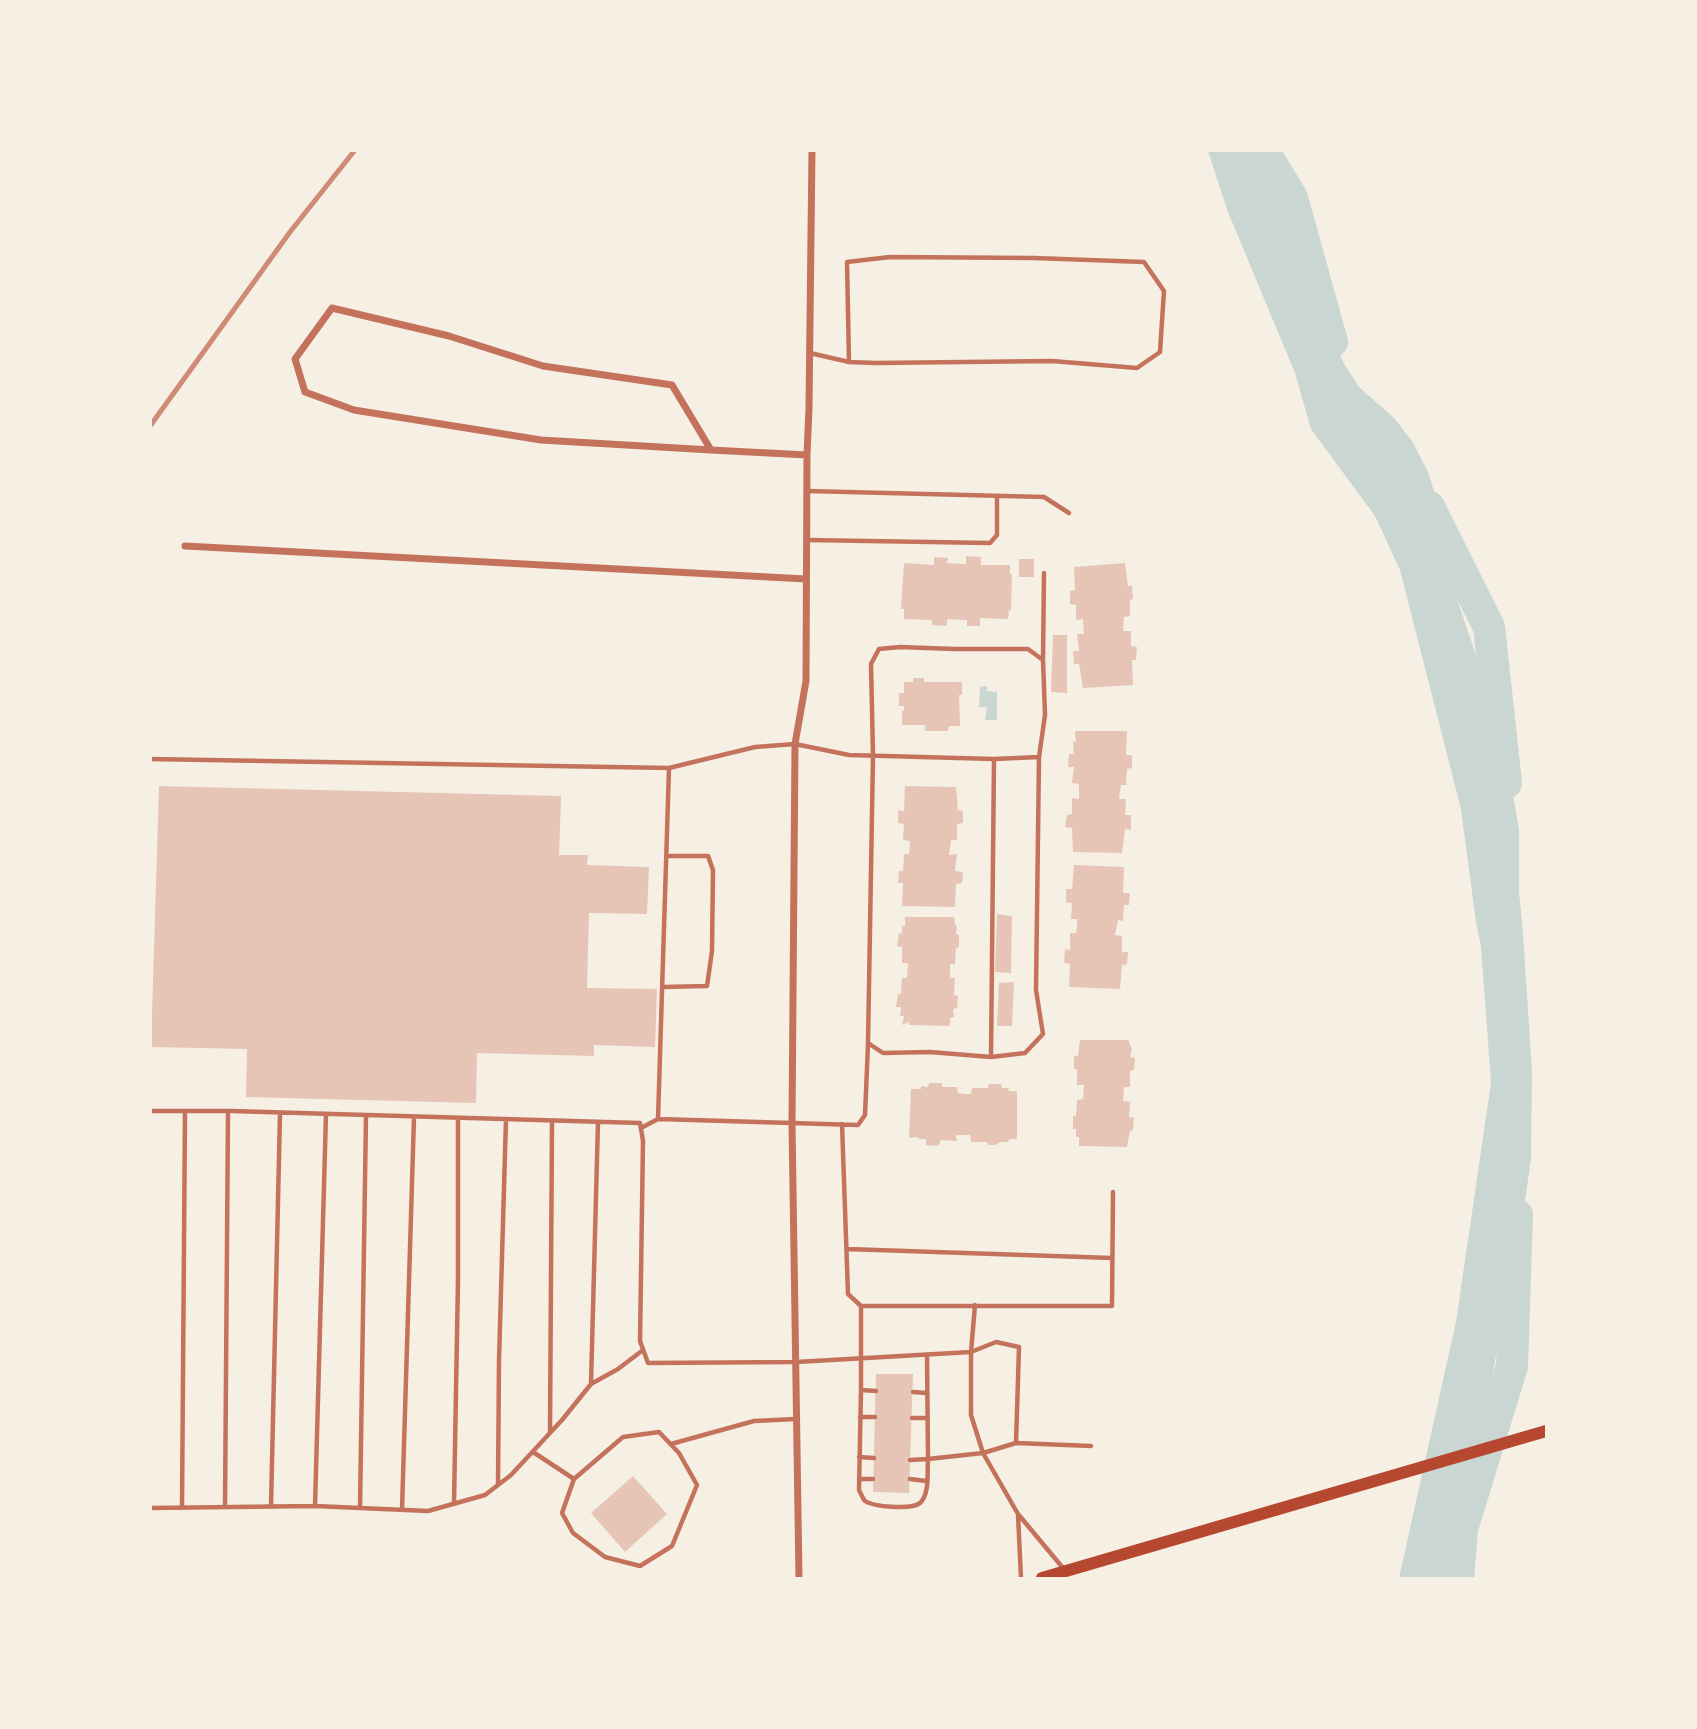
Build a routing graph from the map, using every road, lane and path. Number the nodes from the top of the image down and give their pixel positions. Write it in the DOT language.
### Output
graph roads {
  1 [pos="812,150"];
  2 [pos="810,353"];
  3 [pos="849,362"];
  4 [pos="711,450"];
  5 [pos="807,455"];
  6 [pos="807,491"];
  7 [pos="997,496"];
  8 [pos="1069,513"];
  9 [pos="806,540"];
  10 [pos="185,546"];
  11 [pos="1044,573"];
  12 [pos="806,579"];
  13 [pos="1043,660"];
  14 [pos="795,744"];
  15 [pos="873,756"];
  16 [pos="1039,757"];
  17 [pos="994,759"];
  18 [pos="150,760"];
  19 [pos="669,768"];
  20 [pos="667,856"];
  21 [pos="662,987"];
  22 [pos="868,1043"];
  23 [pos="991,1057"];
  24 [pos="150,1111"];
  25 [pos="185,1111"];
  26 [pos="228,1111"];
  27 [pos="280,1112"];
  28 [pos="326,1114"];
  29 [pos="366,1116"];
  30 [pos="414,1117"];
  31 [pos="458,1118"];
  32 [pos="506,1119"];
  33 [pos="658,1119"];
  34 [pos="552,1121"];
  35 [pos="598,1122"];
  36 [pos="792,1123"];
  37 [pos="842,1124"];
  38 [pos="641,1128"];
  39 [pos="1113,1192"];
  40 [pos="847,1249"];
  41 [pos="1112,1258"];
  42 [pos="975,1305"];
  43 [pos="861,1306"];
  44 [pos="643,1350"];
  45 [pos="971,1352"];
  46 [pos="927,1356"];
  47 [pos="861,1358"];
  48 [pos="796,1362"];
  49 [pos="592,1384"];
  50 [pos="861,1390"];
  51 [pos="876,1391"];
  52 [pos="913,1392"];
  53 [pos="927,1393"];
  54 [pos="860,1417"];
  55 [pos="875,1417"];
  56 [pos="912,1418"];
  57 [pos="928,1418"];
  58 [pos="797,1419"];
  59 [pos="1546,1431"];
  60 [pos="550,1433"];
  61 [pos="1016,1443"];
  62 [pos="671,1444"];
  63 [pos="1091,1446"];
  64 [pos="533,1452"];
  65 [pos="983,1453"];
  66 [pos="859,1457"];
  67 [pos="874,1458"];
  68 [pos="928,1459"];
  69 [pos="910,1460"];
  70 [pos="574,1479"];
  71 [pos="859,1479"];
  72 [pos="873,1479"];
  73 [pos="910,1479"];
  74 [pos="927,1481"];
  75 [pos="498,1484"];
  76 [pos="454,1504"];
  77 [pos="315,1506"];
  78 [pos="225,1507"];
  79 [pos="271,1507"];
  80 [pos="150,1508"];
  81 [pos="182,1508"];
  82 [pos="360,1508"];
  83 [pos="402,1510"];
  84 [pos="1018,1514"];
  85 [pos="1065,1572"];
  86 [pos="799,1578"];
  87 [pos="1021,1578"];
  88 [pos="1042,1578"];
  1 -- 2 [label="street"];
  2 -- 3 [label="lane"];
  2 -- 5 [label="street"];
  3 -- 3 [label="lane"];
  4 -- 4 [label="street"];
  4 -- 5 [label="street"];
  5 -- 6 [label="street"];
  6 -- 7 [label="lane"];
  6 -- 9 [label="street"];
  7 -- 8 [label="lane"];
  7 -- 9 [label="lane"];
  9 -- 12 [label="street"];
  10 -- 12 [label="street"];
  11 -- 13 [label="lane"];
  12 -- 14 [label="street"];
  13 -- 15 [label="lane"];
  13 -- 16 [label="lane"];
  14 -- 15 [label="lane"];
  14 -- 19 [label="lane"];
  14 -- 36 [label="street"];
  15 -- 17 [label="lane"];
  15 -- 22 [label="lane"];
  16 -- 17 [label="lane"];
  16 -- 23 [label="lane"];
  17 -- 23 [label="lane"];
  18 -- 19 [label="lane"];
  19 -- 20 [label="lane"];
  20 -- 21 [label="lane"];
  20 -- 21 [label="lane"];
  21 -- 33 [label="lane"];
  22 -- 23 [label="lane"];
  22 -- 37 [label="lane"];
  24 -- 25 [label="lane"];
  25 -- 26 [label="lane"];
  25 -- 81 [label="lane"];
  26 -- 27 [label="lane"];
  26 -- 78 [label="lane"];
  27 -- 28 [label="lane"];
  27 -- 79 [label="lane"];
  28 -- 29 [label="lane"];
  28 -- 77 [label="lane"];
  29 -- 30 [label="lane"];
  29 -- 82 [label="lane"];
  30 -- 31 [label="lane"];
  30 -- 83 [label="lane"];
  31 -- 32 [label="lane"];
  31 -- 76 [label="lane"];
  32 -- 34 [label="lane"];
  32 -- 75 [label="lane"];
  33 -- 36 [label="lane"];
  33 -- 38 [label="lane"];
  34 -- 35 [label="lane"];
  34 -- 60 [label="lane"];
  35 -- 38 [label="lane"];
  35 -- 49 [label="lane"];
  36 -- 37 [label="lane"];
  36 -- 48 [label="street"];
  37 -- 40 [label="lane"];
  38 -- 44 [label="lane"];
  39 -- 41 [label="lane"];
  40 -- 41 [label="lane"];
  40 -- 43 [label="lane"];
  41 -- 42 [label="lane"];
  42 -- 43 [label="lane"];
  42 -- 45 [label="lane"];
  43 -- 47 [label="lane"];
  44 -- 48 [label="lane"];
  44 -- 49 [label="lane"];
  45 -- 46 [label="lane"];
  45 -- 61 [label="lane"];
  45 -- 65 [label="lane"];
  46 -- 47 [label="lane"];
  46 -- 53 [label="lane"];
  47 -- 48 [label="lane"];
  47 -- 50 [label="lane"];
  48 -- 58 [label="street"];
  49 -- 60 [label="lane"];
  50 -- 51 [label="lane"];
  50 -- 54 [label="lane"];
  52 -- 53 [label="lane"];
  53 -- 57 [label="lane"];
  54 -- 55 [label="lane"];
  54 -- 66 [label="lane"];
  56 -- 57 [label="lane"];
  57 -- 68 [label="lane"];
  58 -- 62 [label="lane"];
  58 -- 86 [label="street"];
  59 -- 85 [label="main road"];
  60 -- 64 [label="lane"];
  61 -- 63 [label="lane"];
  61 -- 65 [label="lane"];
  62 -- 70 [label="lane"];
  62 -- 70 [label="lane"];
  64 -- 70 [label="lane"];
  64 -- 75 [label="lane"];
  65 -- 68 [label="lane"];
  65 -- 84 [label="lane"];
  66 -- 67 [label="lane"];
  66 -- 71 [label="lane"];
  68 -- 69 [label="lane"];
  68 -- 74 [label="lane"];
  71 -- 72 [label="lane"];
  71 -- 74 [label="lane"];
  73 -- 74 [label="lane"];
  75 -- 76 [label="lane"];
  76 -- 83 [label="lane"];
  77 -- 79 [label="lane"];
  77 -- 82 [label="lane"];
  78 -- 79 [label="lane"];
  78 -- 81 [label="lane"];
  80 -- 81 [label="lane"];
  82 -- 83 [label="lane"];
  84 -- 85 [label="lane"];
  84 -- 87 [label="lane"];
  85 -- 88 [label="main road"];
}
